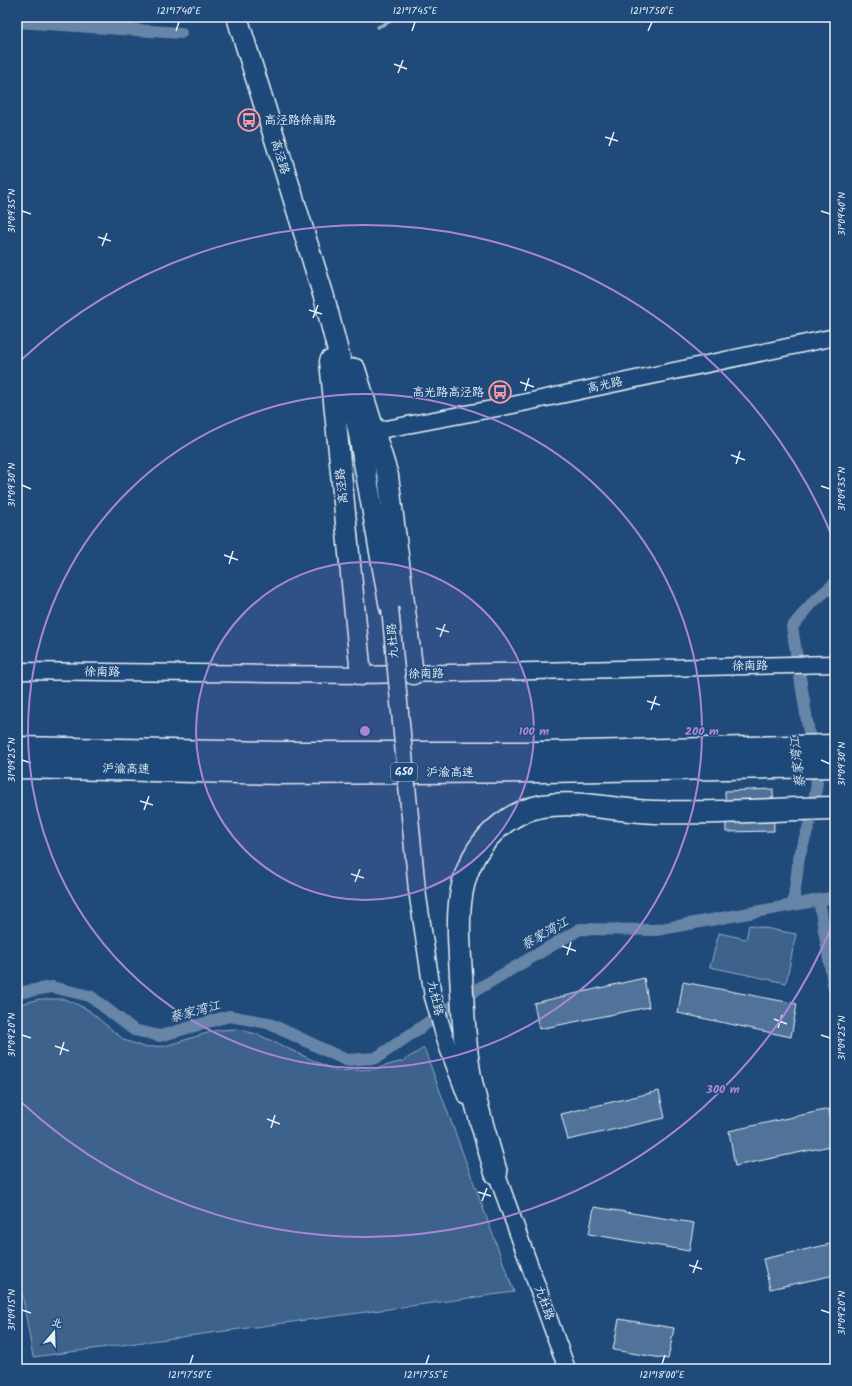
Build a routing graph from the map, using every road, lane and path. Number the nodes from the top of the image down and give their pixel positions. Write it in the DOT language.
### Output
graph roads {
  1 [pos="237,17"];
  2 [pos="324,298"];
  3 [pos="835,336"];
  4 [pos="374,431"];
  5 [pos="390,608"];
  6 [pos="835,664"];
  7 [pos="17,671"];
  8 [pos="413,674"];
  9 [pos="361,675"];
  10 [pos="835,746"];
  11 [pos="17,747"];
  12 [pos="789,757"];
  13 [pos="835,766"];
  14 [pos="17,767"];
  15 [pos="835,808"];
  16 [pos="496,1173"];
  17 [pos="568,1369"];
  1 -- 2 [label="main road, 高泾路"];
  2 -- 4 [label="main road, 高泾路"];
  2 -- 5 [label="main road, 高泾路"];
  2 -- 9 [label="main road, 高泾路"];
  3 -- 4 [label="street, 高光路"];
  4 -- 8 [label="main road, 高泾路"];
  5 -- 16 [label="street, 九杜路, bridge"];
  6 -- 8 [label="street, 徐南路"];
  7 -- 9 [label="street, 徐南路"];
  8 -- 9 [label="street, 徐南路"];
  10 -- 12 [label="highway, 沪渝高速 / G50"];
  11 -- 12 [label="highway, 沪渝高速 / G50"];
  12 -- 13 [label="highway, 沪渝高速 / G50"];
  12 -- 14 [label="highway, 沪渝高速 / G50"];
  15 -- 16 [label="highway"];
  16 -- 17 [label="street, 九杜路"];
}
